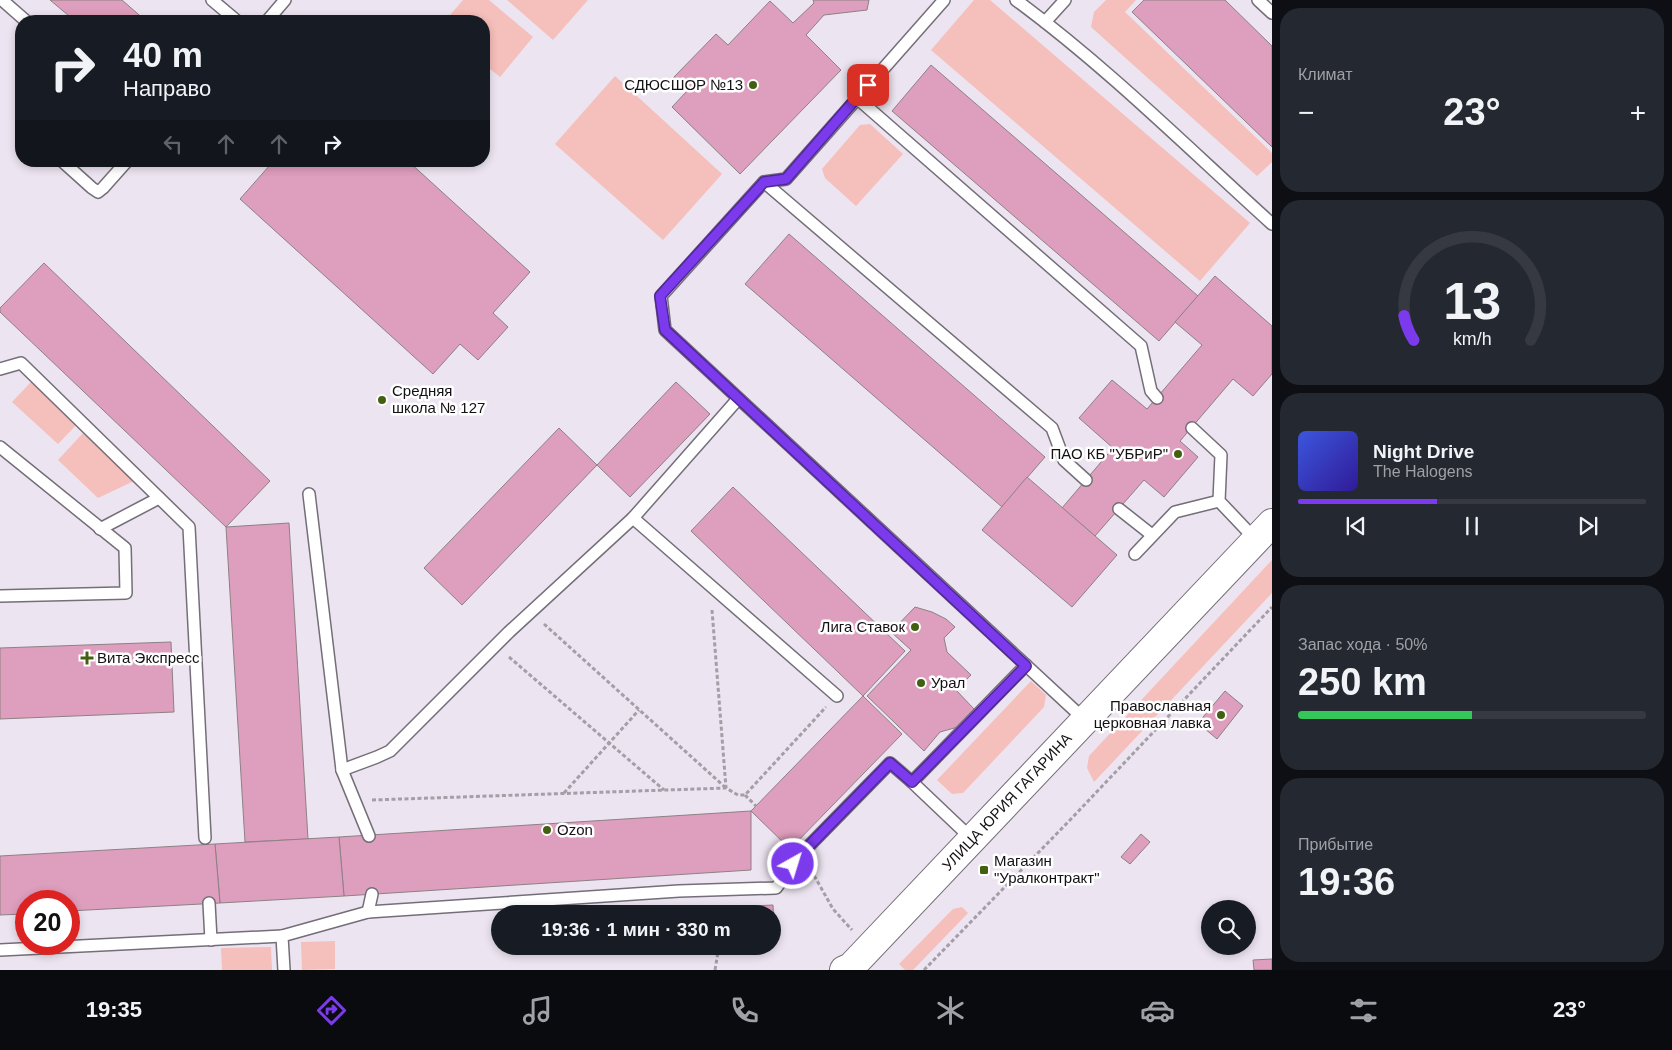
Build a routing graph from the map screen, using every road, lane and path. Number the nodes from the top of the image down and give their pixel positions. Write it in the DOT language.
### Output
graph roads {
  1 [pos="2,0"];
  2 [pos="212,0"];
  3 [pos="285,0"];
  4 [pos="944,0"];
  5 [pos="1016,0"];
  6 [pos="1065,0"];
  7 [pos="1258,0"];
  8 [pos="1272,13"];
  9 [pos="19,15"];
  10 [pos="230,15"];
  11 [pos="272,15"];
  12 [pos="1045,22"];
  13 [pos="857,98"];
  14 [pos="69,167"];
  15 [pos="122,167"];
  16 [pos="764,182"];
  17 [pos="1272,224"];
  18 [pos="0,369"];
  19 [pos="1157,398"];
  20 [pos="738,399"];
  21 [pos="1192,428"];
  22 [pos="0,448"];
  23 [pos="1086,480"];
  24 [pos="309,494"];
  25 [pos="159,498"];
  26 [pos="1219,501"];
  27 [pos="1119,509"];
  28 [pos="633,518"];
  29 [pos="100,529"];
  30 [pos="1264,531"];
  31 [pos="1152,535"];
  32 [pos="1134,554"];
  33 [pos="710,586"];
  34 [pos="0,596"];
  35 [pos="1272,607"];
  36 [pos="531,611"];
  37 [pos="495,646"];
  38 [pos="1026,666"];
  39 [pos="837,696"];
  40 [pos="639,710"];
  41 [pos="1085,720"];
  42 [pos="609,743"];
  43 [pos="342,770"];
  44 [pos="912,782"];
  45 [pos="726,788"];
  46 [pos="664,791"];
  47 [pos="563,794"];
  48 [pos="745,795"];
  49 [pos="355,800"];
  50 [pos="756,806"];
  51 [pos="369,836"];
  52 [pos="205,838"];
  53 [pos="972,839"];
  54 [pos="802,853"];
  55 [pos="372,894"];
  56 [pos="209,903"];
  57 [pos="368,912"];
  58 [pos="282,936"];
  59 [pos="211,940"];
  60 [pos="870,948"];
  61 [pos="0,950"];
  62 [pos="718,955"];
  63 [pos="284,970"];
  64 [pos="715,970"];
  65 [pos="844,970"];
  66 [pos="924,970"];
  1 -- 9 [label="lane"];
  2 -- 10 [label="lane"];
  3 -- 11 [label="lane"];
  4 -- 13 [label="lane"];
  5 -- 12 [label="lane"];
  6 -- 12 [label="lane"];
  7 -- 8 [label="lane"];
  12 -- 17 [label="lane"];
  13 -- 16 [label="lane"];
  13 -- 19 [label="lane"];
  14 -- 15 [label="lane"];
  16 -- 20 [label="lane"];
  16 -- 23 [label="lane"];
  18 -- 25 [label="lane"];
  20 -- 28 [label="lane"];
  20 -- 38 [label="lane"];
  21 -- 26 [label="lane"];
  22 -- 29 [label="lane"];
  24 -- 43 [label="lane"];
  25 -- 29 [label="lane"];
  25 -- 52 [label="lane"];
  26 -- 30 [label="lane"];
  26 -- 31 [label="lane"];
  27 -- 31 [label="lane"];
  28 -- 33 [label="lane"];
  28 -- 36 [label="lane"];
  29 -- 34 [label="lane"];
  30 -- 41 [label="main road, УЛИЦА ЮРИЯ ГАГАРИНА"];
  31 -- 32 [label="lane"];
  33 -- 39 [label="lane"];
  33 -- 45 [label="path"];
  35 -- 66 [label="path"];
  36 -- 37 [label="lane"];
  36 -- 40 [label="path"];
  37 -- 42 [label="path"];
  37 -- 43 [label="lane"];
  38 -- 41 [label="lane"];
  38 -- 44 [label="lane"];
  39 -- 48 [label="path"];
  40 -- 42 [label="path"];
  40 -- 45 [label="path"];
  41 -- 53 [label="main road, УЛИЦА ЮРИЯ ГАГАРИНА"];
  42 -- 46 [label="path"];
  42 -- 47 [label="path"];
  43 -- 49 [label="lane"];
  44 -- 53 [label="lane"];
  44 -- 54 [label="lane"];
  45 -- 46 [label="path"];
  45 -- 48 [label="path"];
  46 -- 47 [label="path"];
  47 -- 49 [label="path"];
  48 -- 50 [label="path"];
  49 -- 51 [label="lane"];
  53 -- 60 [label="main road, УЛИЦА ЮРИЯ ГАГАРИНА"];
  54 -- 57 [label="lane"];
  54 -- 60 [label="path"];
  55 -- 57 [label="lane"];
  56 -- 59 [label="lane"];
  57 -- 58 [label="lane"];
  58 -- 59 [label="lane"];
  58 -- 63 [label="lane"];
  59 -- 61 [label="lane"];
  60 -- 65 [label="main road, УЛИЦА ЮРИЯ ГАГАРИНА"];
  62 -- 64 [label="path"];
}
